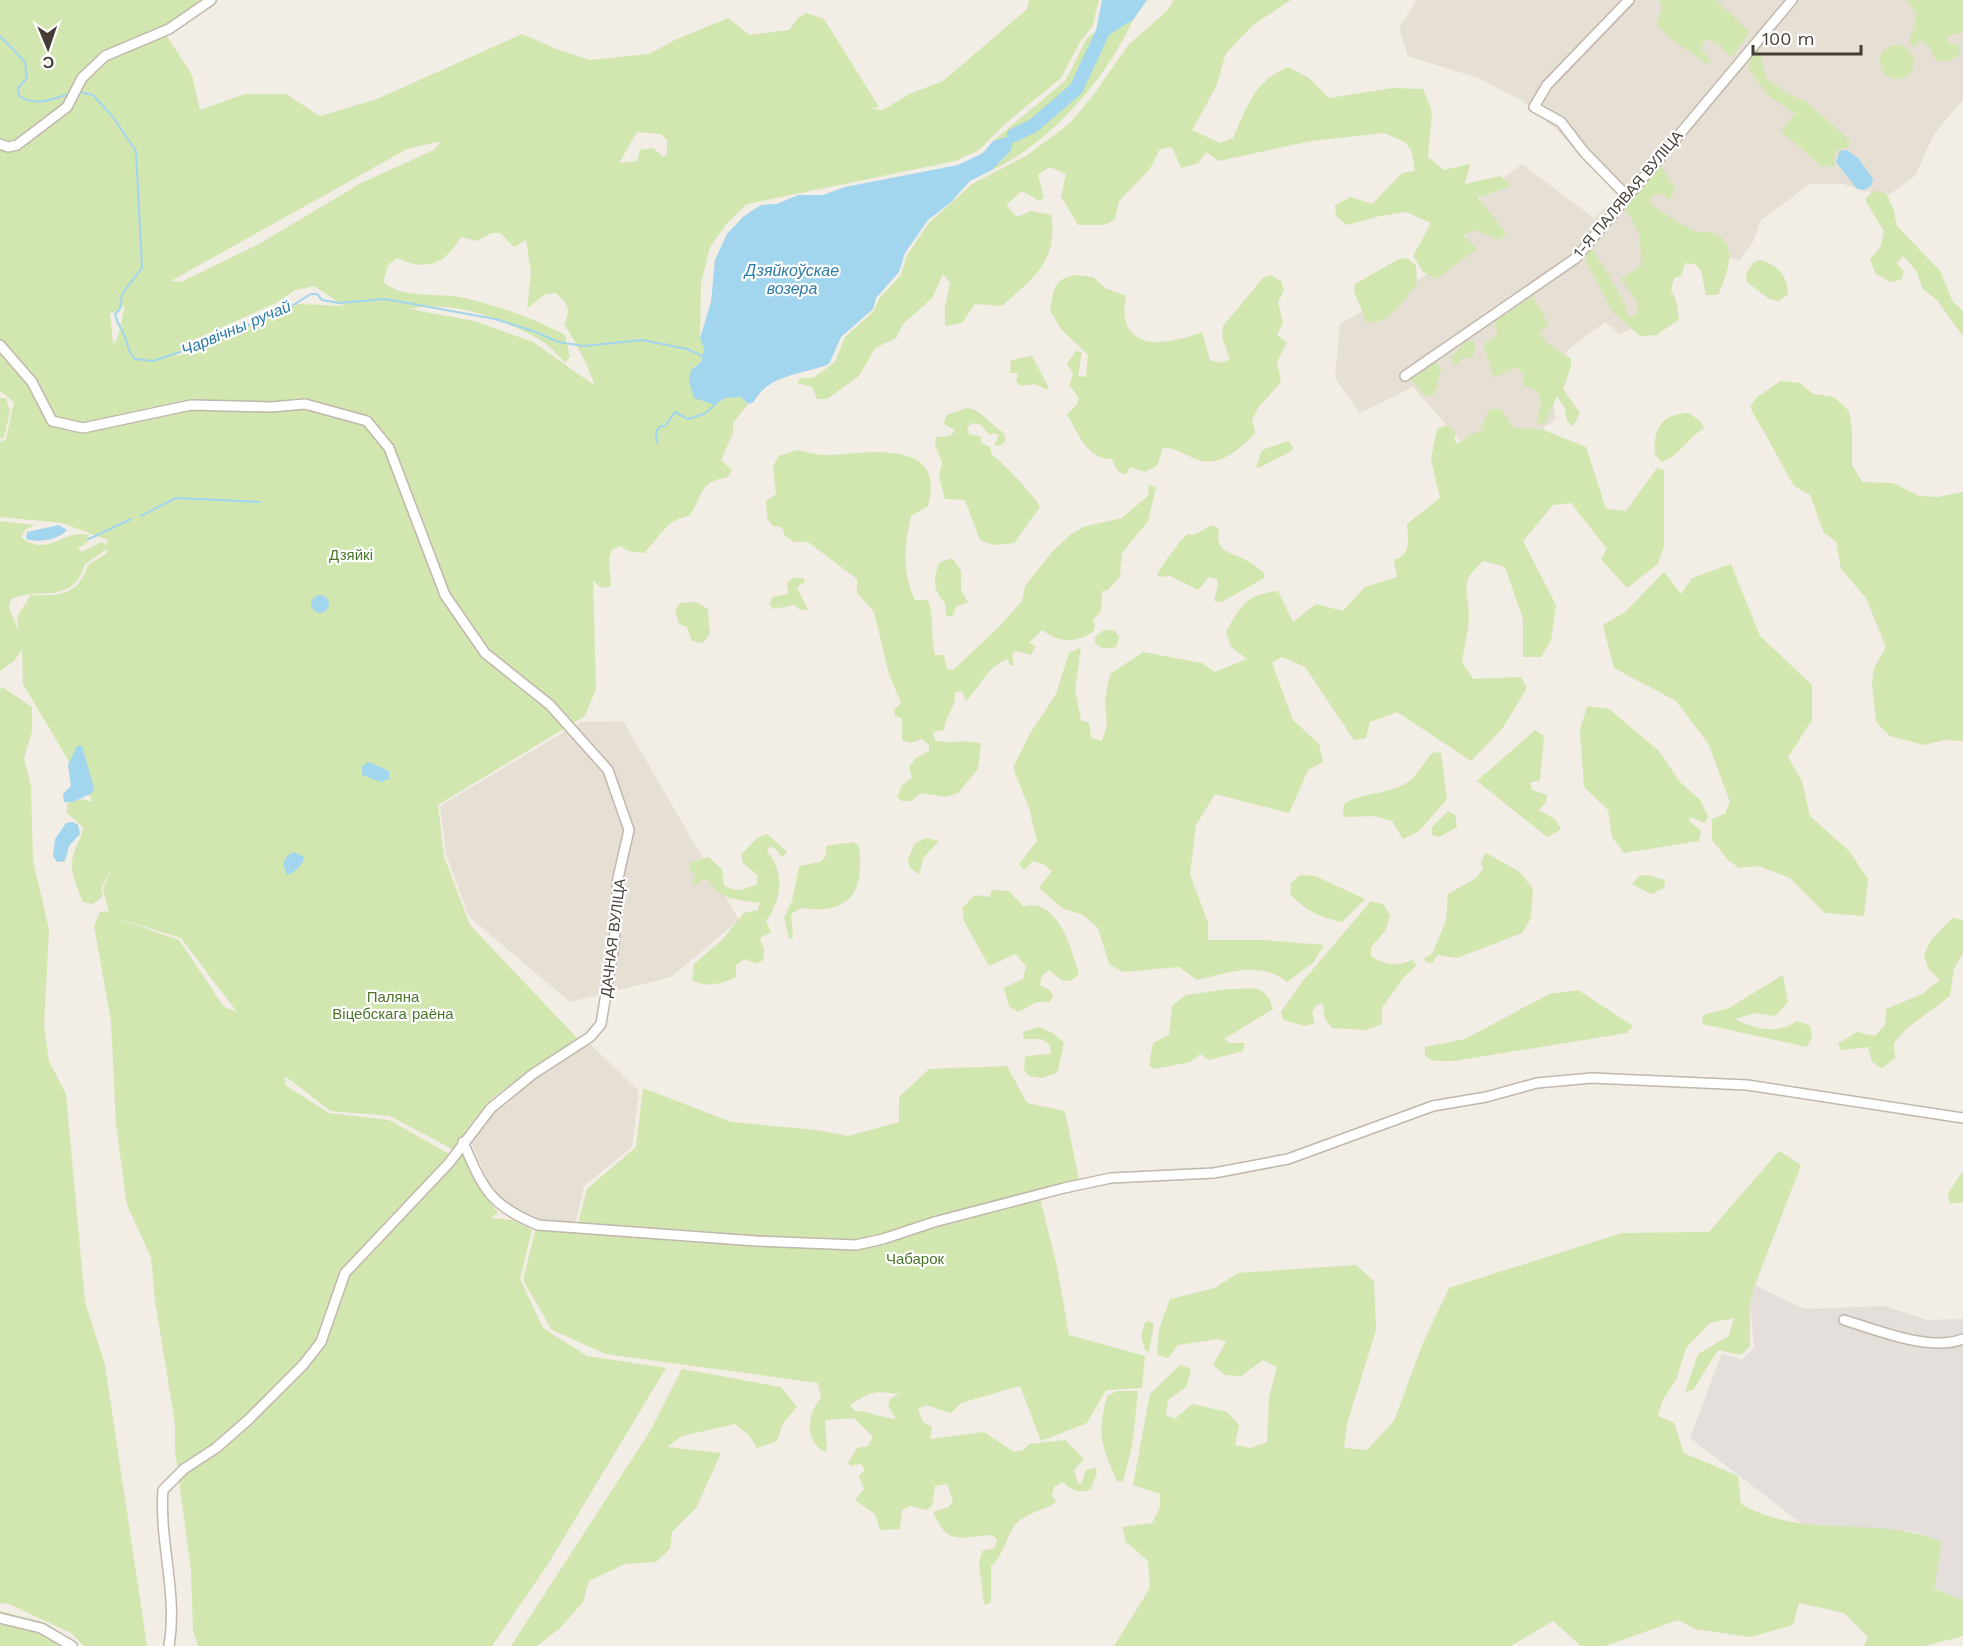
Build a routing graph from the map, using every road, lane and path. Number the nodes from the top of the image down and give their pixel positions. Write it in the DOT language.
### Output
graph roads {
  1 [pos="211,0"];
  2 [pos="1629,0"];
  3 [pos="1792,0"];
  4 [pos="0,144"];
  5 [pos="1627,196"];
  6 [pos="0,345"];
  7 [pos="1405,376"];
  8 [pos="1963,1118"];
  9 [pos="463,1142"];
  10 [pos="1844,1320"];
  11 [pos="1963,1339"];
  12 [pos="0,1618"];
  13 [pos="72,1646"];
  14 [pos="169,1646"];
  1 -- 4 [label="street"];
  2 -- 5 [label="street"];
  3 -- 5 [label="street, 1-Я ПАЛЯВАЯ ВУЛІЦА"];
  5 -- 7 [label="street, 1-Я ПАЛЯВАЯ ВУЛІЦА"];
  6 -- 9 [label="street, ДАЧНАЯ ВУЛІЦА"];
  8 -- 9 [label="street"];
  9 -- 14 [label="street, ДАЧНАЯ ВУЛІЦА"];
  10 -- 11 [label="street"];
  12 -- 13 [label="street"];
}
